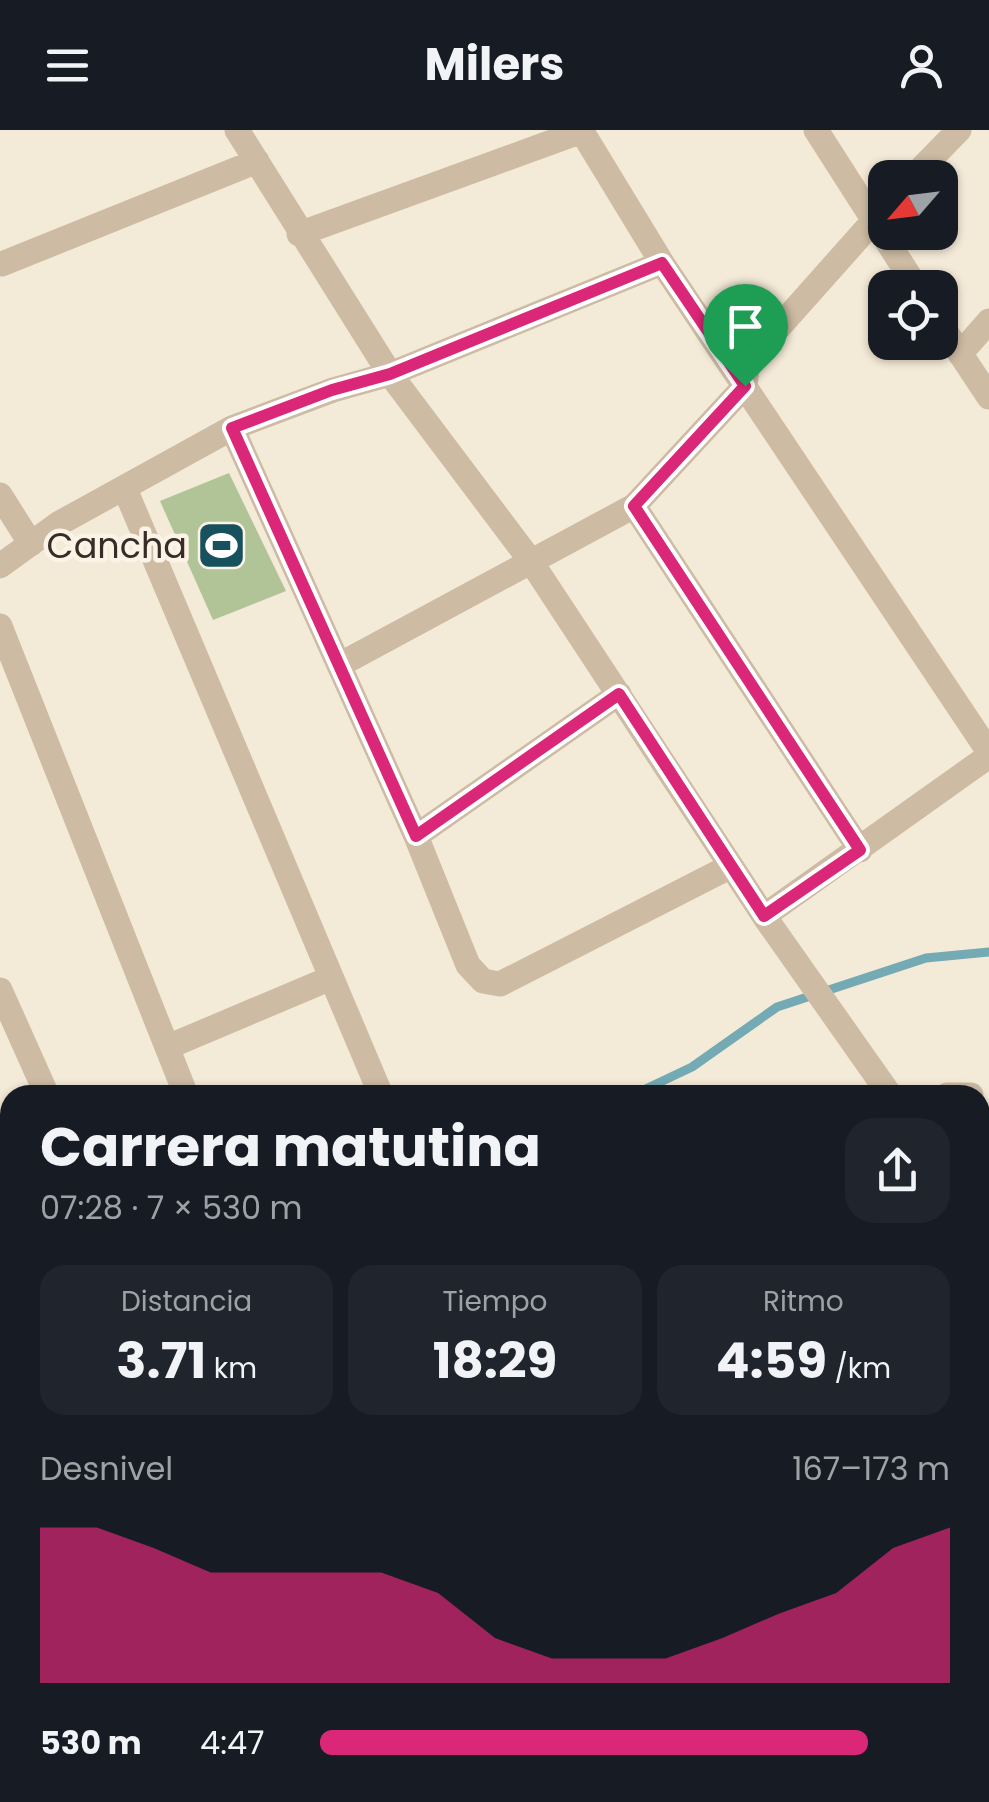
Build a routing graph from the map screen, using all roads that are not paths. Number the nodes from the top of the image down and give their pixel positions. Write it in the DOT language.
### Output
graph roads {
  1 [pos="237,130"];
  2 [pos="582,130"];
  3 [pos="816,130"];
  4 [pos="958,130"];
  5 [pos="929,160"];
  6 [pos="256,161"];
  7 [pos="868,198"];
  8 [pos="868,227"];
  9 [pos="299,234"];
  10 [pos="662,263"];
  11 [pos="2,264"];
  12 [pos="989,321"];
  13 [pos="958,351"];
  14 [pos="960,354"];
  15 [pos="390,374"];
  16 [pos="745,386"];
  17 [pos="989,397"];
  18 [pos="232,428"];
  19 [pos="125,488"];
  20 [pos="0,495"];
  21 [pos="634,506"];
  22 [pos="31,544"];
  23 [pos="530,560"];
  24 [pos="0,566"];
  25 [pos="0,626"];
  26 [pos="341,664"];
  27 [pos="619,694"];
  28 [pos="989,754"];
  29 [pos="416,836"];
  30 [pos="860,850"];
  31 [pos="731,866"];
  32 [pos="764,916"];
  33 [pos="331,978"];
  34 [pos="0,990"];
  35 [pos="170,1046"];
  36 [pos="43,1085"];
  37 [pos="183,1085"];
  38 [pos="376,1085"];
  39 [pos="883,1085"];
  1 -- 6 [label="street"];
  2 -- 9 [label="street"];
  2 -- 10 [label="street"];
  3 -- 7 [label="street"];
  4 -- 5 [label="street"];
  6 -- 9 [label="street"];
  6 -- 11 [label="street"];
  8 -- 16 [label="street"];
  9 -- 15 [label="street"];
  10 -- 15 [label="street"];
  10 -- 16 [label="street"];
  12 -- 14 [label="street"];
  13 -- 14 [label="street"];
  14 -- 17 [label="street"];
  15 -- 18 [label="street"];
  15 -- 23 [label="street"];
  16 -- 21 [label="street"];
  16 -- 28 [label="street"];
  18 -- 19 [label="street"];
  18 -- 26 [label="street"];
  19 -- 22 [label="street"];
  19 -- 33 [label="street"];
  20 -- 22 [label="street"];
  21 -- 23 [label="street"];
  21 -- 30 [label="street"];
  22 -- 24 [label="street"];
  23 -- 26 [label="street"];
  23 -- 27 [label="street"];
  25 -- 35 [label="street"];
  26 -- 29 [label="street"];
  27 -- 29 [label="street"];
  27 -- 31 [label="street"];
  28 -- 30 [label="street"];
  29 -- 31 [label="street"];
  30 -- 32 [label="street"];
  31 -- 32 [label="street"];
  32 -- 39 [label="street"];
  33 -- 35 [label="street"];
  33 -- 38 [label="street"];
  34 -- 36 [label="street"];
  35 -- 37 [label="street"];
}
